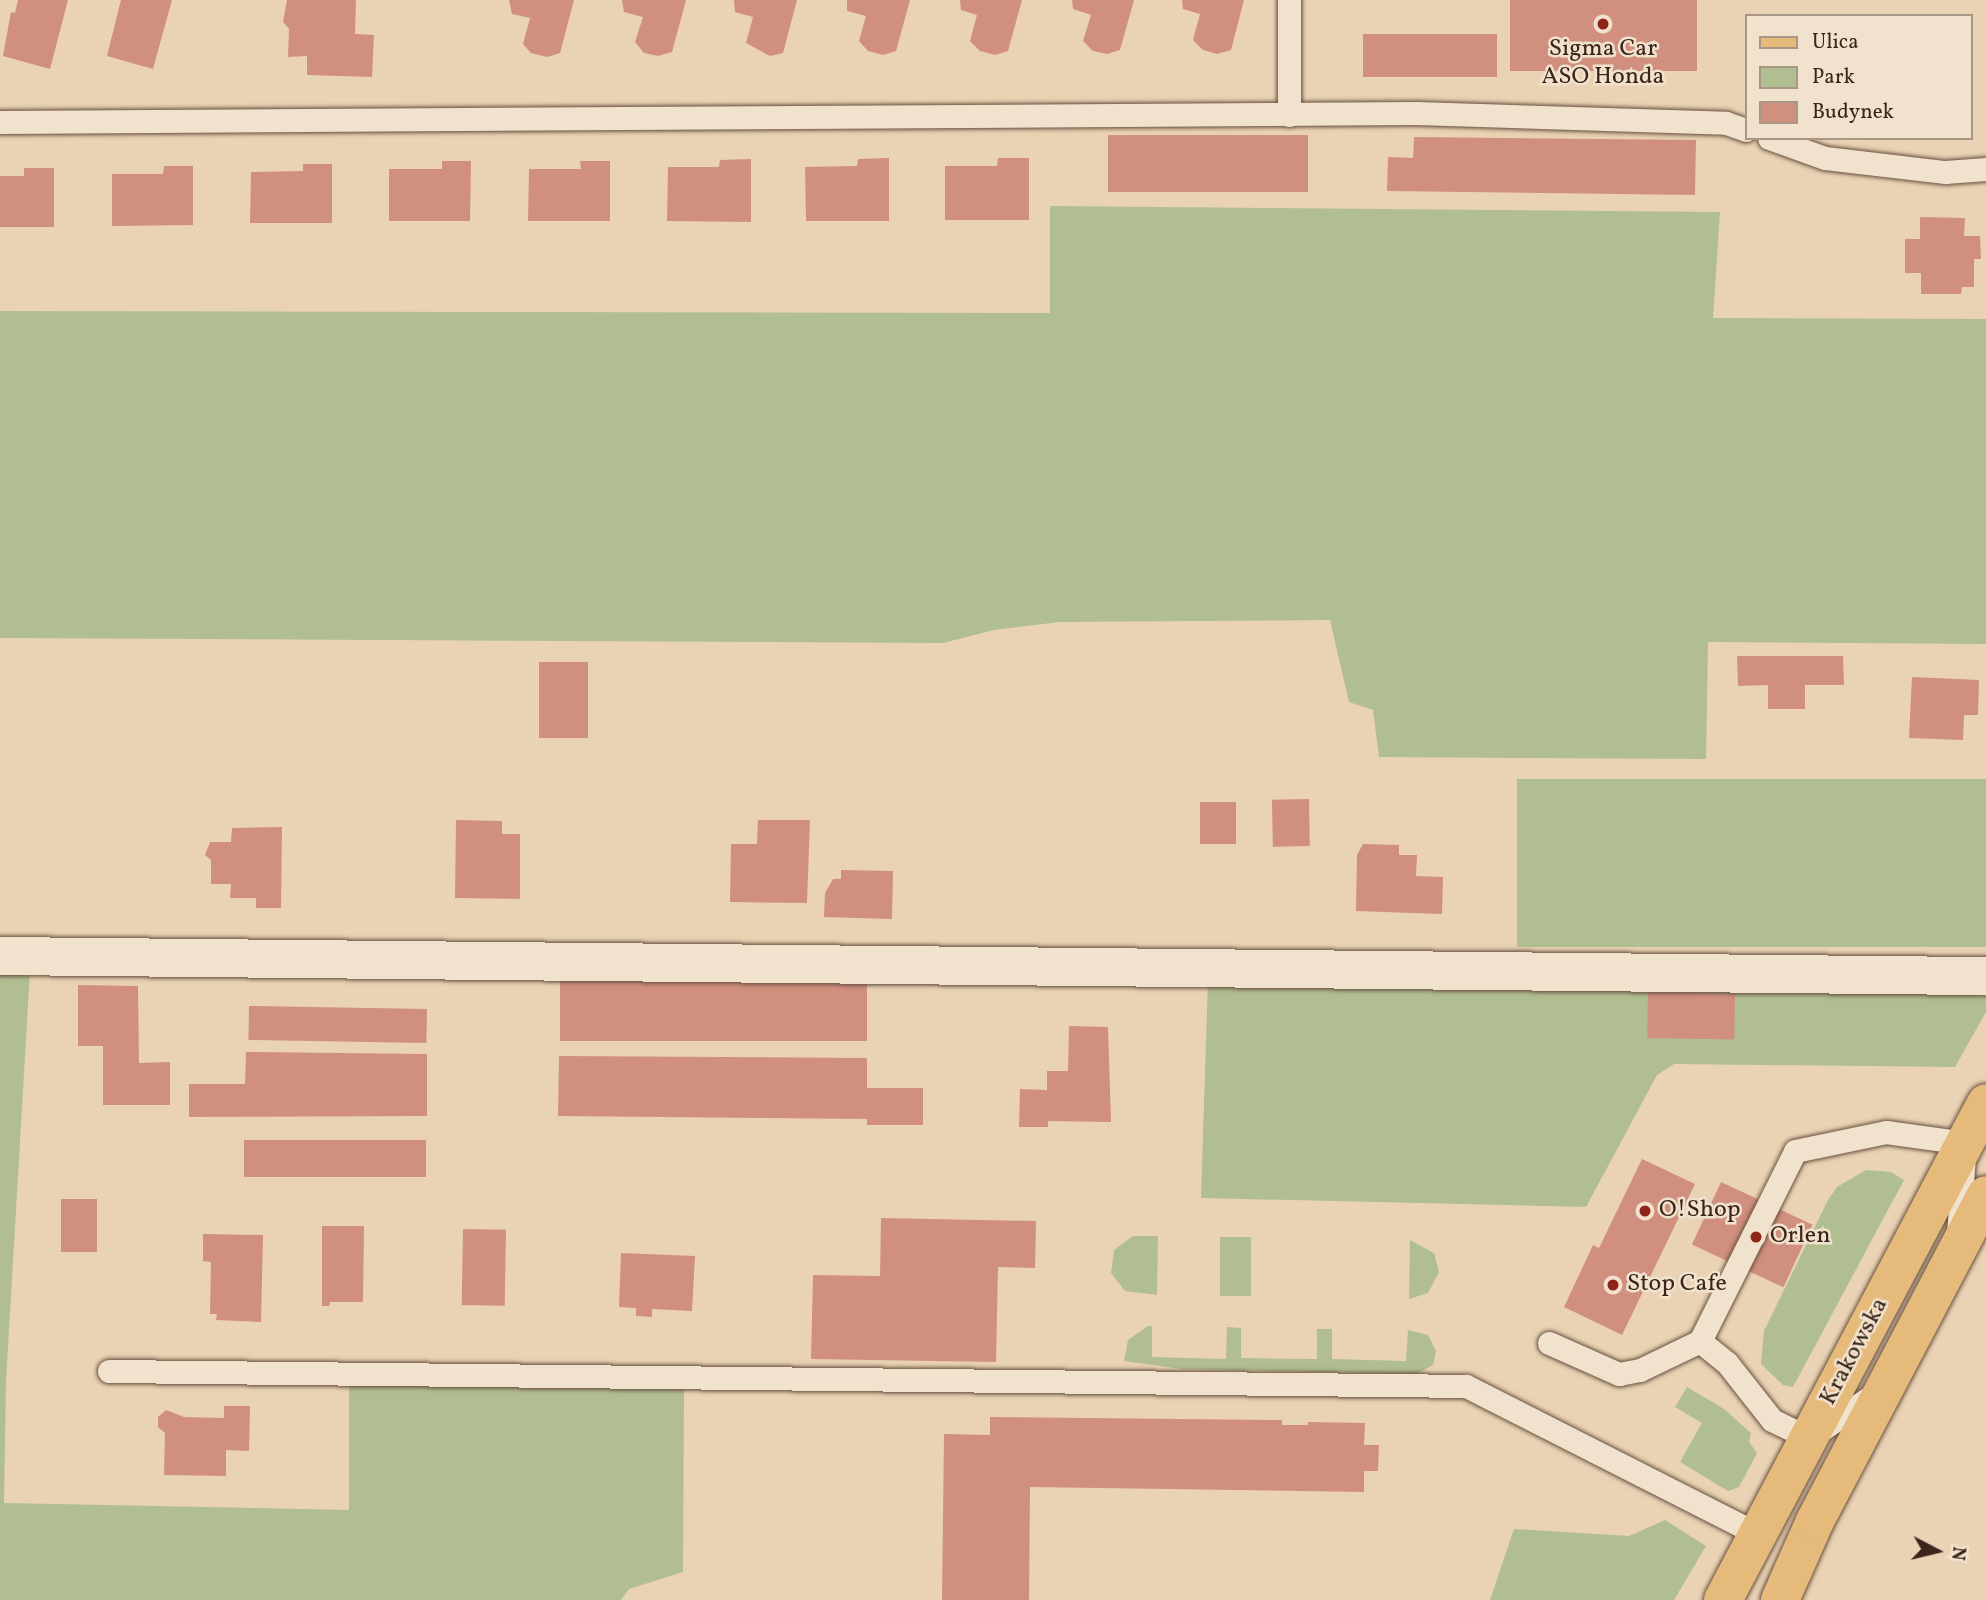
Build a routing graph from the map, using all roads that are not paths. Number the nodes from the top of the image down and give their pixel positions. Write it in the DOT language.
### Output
graph roads {
  1 [pos="1289,0"];
  2 [pos="1289,115"];
  3 [pos="0,122"];
  4 [pos="1744,129"];
  5 [pos="1775,140"];
  6 [pos="1986,169"];
  7 [pos="0,956"];
  8 [pos="1986,976"];
  9 [pos="1986,1103"];
  10 [pos="1965,1143"];
  11 [pos="1986,1195"];
  12 [pos="1957,1250"];
  13 [pos="1700,1341"];
  14 [pos="1549,1343"];
  15 [pos="110,1371"];
  16 [pos="1882,1389"];
  17 [pos="1809,1438"];
  18 [pos="1758,1534"];
  19 [pos="1723,1600"];
  20 [pos="1780,1600"];
  1 -- 2 [label="lane"];
  2 -- 3 [label="lane"];
  2 -- 4 [label="lane"];
  5 -- 6 [label="lane"];
  7 -- 8 [label="street"];
  9 -- 10 [label="main road, Krakowska"];
  10 -- 12 [label="lane"];
  10 -- 13 [label="lane"];
  10 -- 17 [label="main road, Krakowska"];
  11 -- 12 [label="main road, Krakowska"];
  12 -- 16 [label="main road, Krakowska"];
  13 -- 14 [label="lane"];
  13 -- 17 [label="lane"];
  15 -- 18 [label="lane"];
  16 -- 17 [label="lane"];
  16 -- 20 [label="main road, Krakowska"];
  17 -- 18 [label="main road, Krakowska"];
  18 -- 19 [label="main road, Krakowska"];
}
